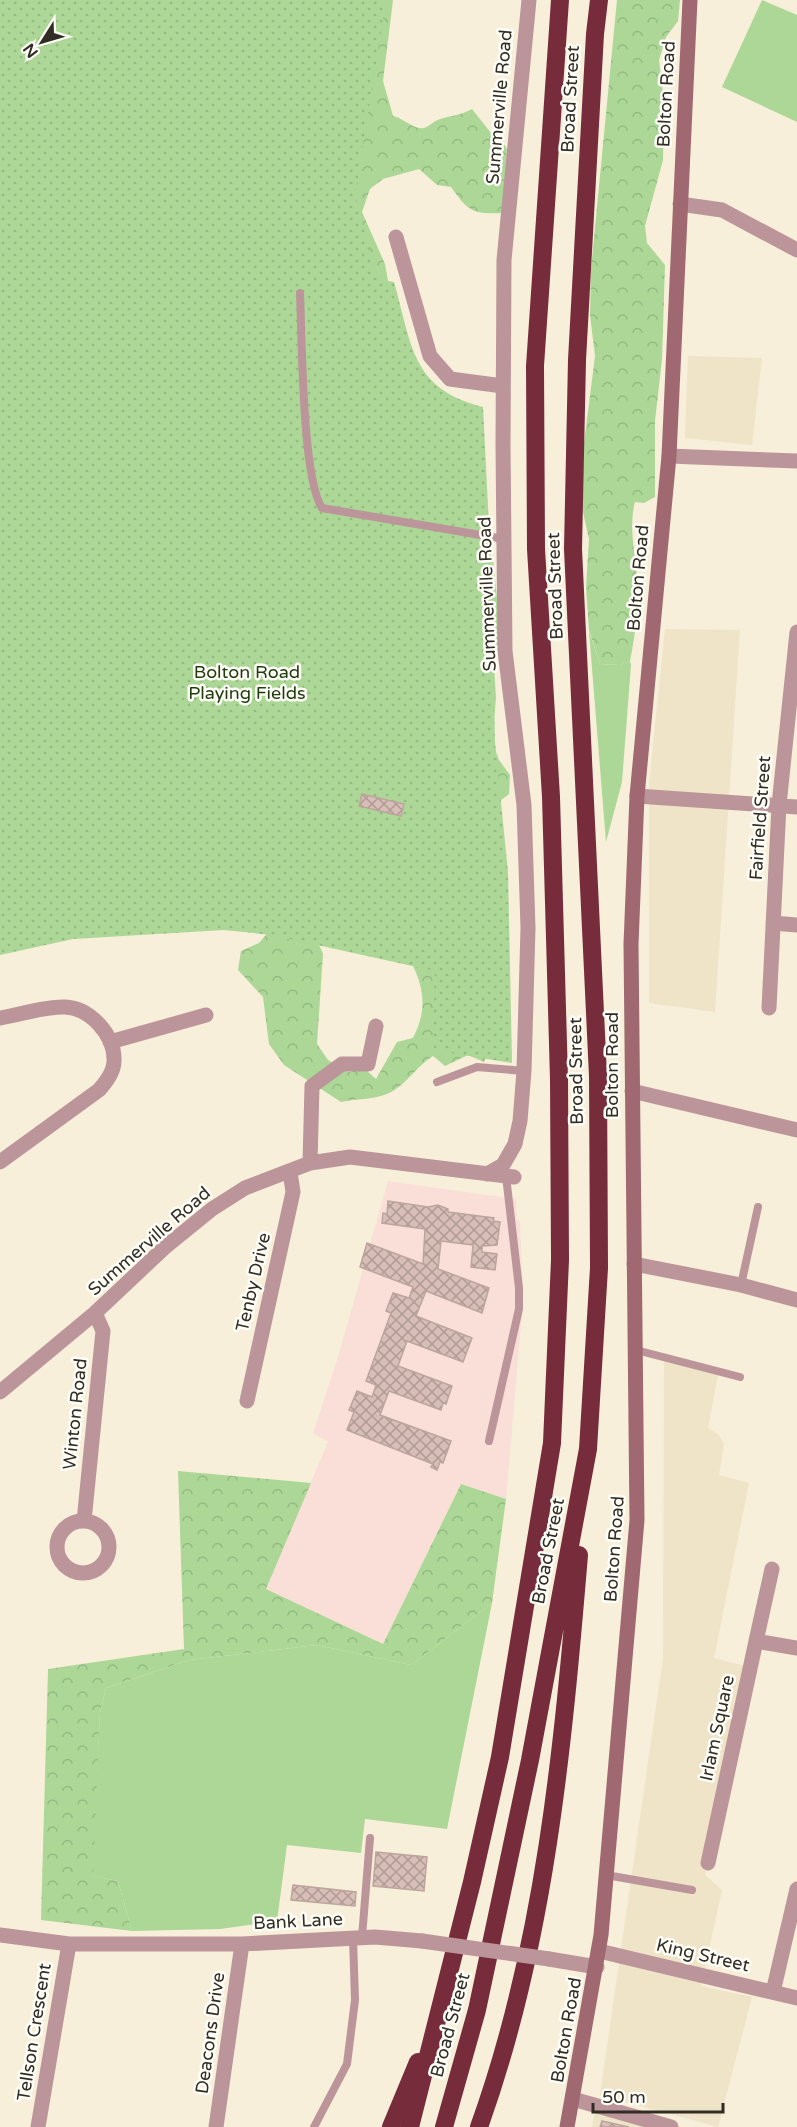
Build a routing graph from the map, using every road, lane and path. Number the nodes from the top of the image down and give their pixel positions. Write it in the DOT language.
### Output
graph roads {
  1 [pos="529,0"];
  2 [pos="560,0"];
  3 [pos="599,0"];
  4 [pos="690,0"];
  5 [pos="680,204"];
  6 [pos="396,237"];
  7 [pos="797,250"];
  8 [pos="300,293"];
  9 [pos="503,386"];
  10 [pos="669,456"];
  11 [pos="797,461"];
  12 [pos="504,539"];
  13 [pos="797,632"];
  14 [pos="794,686"];
  15 [pos="637,796"];
  16 [pos="779,805"];
  17 [pos="797,807"];
  18 [pos="772,923"];
  19 [pos="797,925"];
  20 [pos="769,1008"];
  21 [pos="206,1015"];
  22 [pos="0,1018"];
  23 [pos="376,1026"];
  24 [pos="110,1042"];
  25 [pos="524,1071"];
  26 [pos="437,1082"];
  27 [pos="632,1091"];
  28 [pos="797,1130"];
  29 [pos="0,1162"];
  30 [pos="310,1163"];
  31 [pos="290,1172"];
  32 [pos="488,1174"];
  33 [pos="510,1177"];
  34 [pos="758,1207"];
  35 [pos="634,1264"];
  36 [pos="741,1285"];
  37 [pos="797,1300"];
  38 [pos="95,1313"];
  39 [pos="636,1350"];
  40 [pos="740,1377"];
  41 [pos="0,1392"];
  42 [pos="247,1401"];
  43 [pos="489,1442"];
  44 [pos="588,1449"];
  45 [pos="84,1521"];
  46 [pos="772,1569"];
  47 [pos="756,1641"];
  48 [pos="797,1648"];
  49 [pos="370,1838"];
  50 [pos="708,1863"];
  51 [pos="606,1875"];
  52 [pos="797,1889"];
  53 [pos="692,1890"];
  54 [pos="0,1935"];
  55 [pos="358,1937"];
  56 [pos="69,1944"];
  57 [pos="242,1944"];
  58 [pos="599,1951"];
  59 [pos="597,1967"];
  60 [pos="773,1992"];
  61 [pos="797,1998"];
  62 [pos="442,2002"];
  63 [pos="573,2099"];
  64 [pos="38,2127"];
  65 [pos="216,2127"];
  66 [pos="314,2127"];
  67 [pos="391,2127"];
  68 [pos="411,2127"];
  69 [pos="444,2127"];
  70 [pos="479,2127"];
  71 [pos="567,2127"];
  72 [pos="671,2127"];
  1 -- 9 [label="street, Summerville Road"];
  2 -- 62 [label="highway, Broad Street"];
  3 -- 44 [label="highway, Broad Street"];
  4 -- 5 [label="street, Bolton Road"];
  5 -- 7 [label="street"];
  5 -- 10 [label="street, Bolton Road"];
  6 -- 9 [label="street"];
  8 -- 12 [label="lane"];
  9 -- 12 [label="street, Summerville Road"];
  10 -- 11 [label="street"];
  10 -- 15 [label="street, Bolton Road"];
  12 -- 25 [label="street, Summerville Road"];
  13 -- 14 [label="street, Fairfield Street"];
  14 -- 16 [label="street, Fairfield Street"];
  15 -- 16 [label="street"];
  15 -- 27 [label="street, Bolton Road"];
  16 -- 17 [label="street"];
  16 -- 18 [label="street, Fairfield Street"];
  18 -- 19 [label="street"];
  18 -- 20 [label="street, Fairfield Street"];
  21 -- 24 [label="street"];
  22 -- 24 [label="street"];
  23 -- 30 [label="street"];
  24 -- 29 [label="street"];
  25 -- 26 [label="lane"];
  25 -- 32 [label="street, Summerville Road"];
  27 -- 28 [label="street"];
  27 -- 35 [label="street, Bolton Road"];
  30 -- 31 [label="street, Summerville Road"];
  30 -- 32 [label="street, Summerville Road"];
  31 -- 38 [label="street, Summerville Road"];
  31 -- 42 [label="street, Tenby Drive"];
  32 -- 33 [label="street, Summerville Road"];
  33 -- 43 [label="lane"];
  34 -- 36 [label="lane"];
  35 -- 36 [label="street"];
  35 -- 39 [label="street, Bolton Road"];
  36 -- 37 [label="street"];
  38 -- 41 [label="street, Summerville Road"];
  38 -- 45 [label="street, Winton Road"];
  39 -- 40 [label="lane"];
  39 -- 51 [label="street, Bolton Road"];
  44 -- 69 [label="highway, Broad Street"];
  44 -- 70 [label="highway"];
  46 -- 47 [label="street, Irlam Square"];
  47 -- 48 [label="street"];
  47 -- 50 [label="street, Irlam Square"];
  49 -- 55 [label="lane"];
  51 -- 53 [label="lane"];
  51 -- 58 [label="street, Bolton Road"];
  52 -- 60 [label="street"];
  54 -- 56 [label="street, Bank Lane"];
  55 -- 57 [label="street, Bank Lane"];
  55 -- 59 [label="street, Bank Lane, bridge"];
  55 -- 66 [label="lane"];
  56 -- 57 [label="street, Bank Lane"];
  56 -- 64 [label="street, Tellson Crescent"];
  57 -- 65 [label="street, Deacons Drive"];
  58 -- 59 [label="street, Bolton Road"];
  58 -- 60 [label="street, King Street"];
  59 -- 63 [label="street, Bolton Road"];
  60 -- 61 [label="street, King Street"];
  62 -- 67 [label="highway"];
  62 -- 68 [label="highway, Broad Street"];
  63 -- 71 [label="street, Bolton Road"];
  63 -- 72 [label="street"];
}
